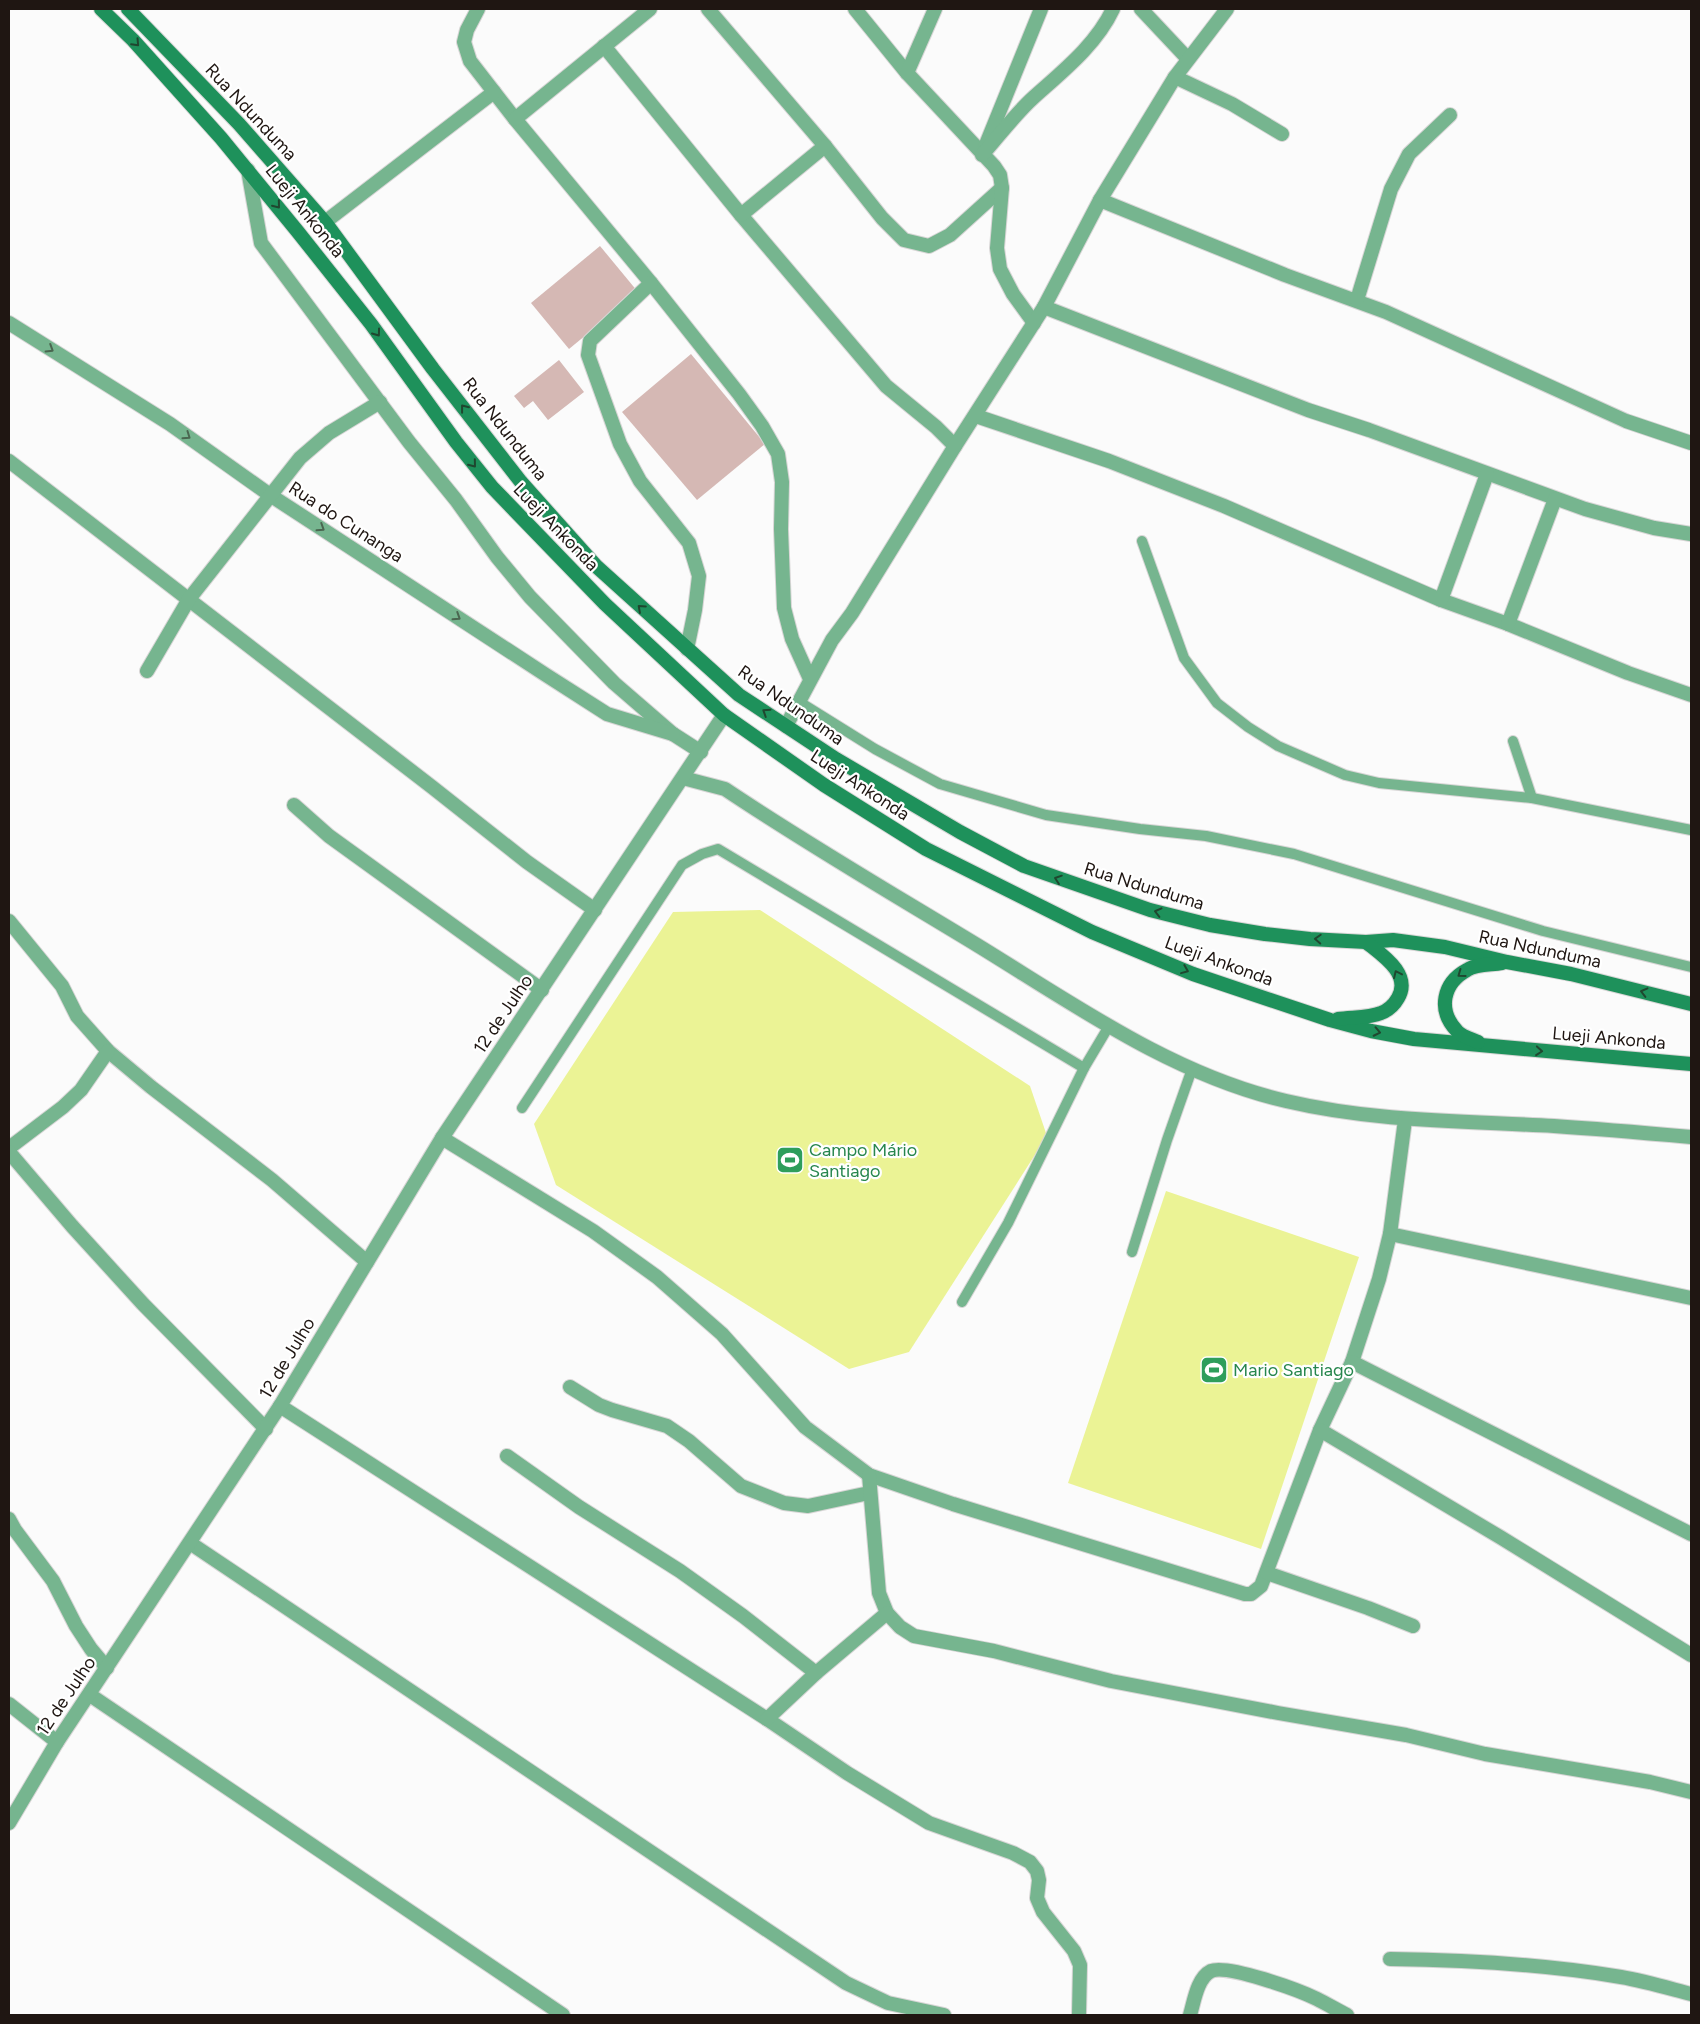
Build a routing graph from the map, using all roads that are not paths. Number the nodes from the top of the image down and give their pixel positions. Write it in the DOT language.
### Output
graph roads {
  1 [pos="101,9"];
  2 [pos="128,9"];
  3 [pos="478,9"];
  4 [pos="650,9"];
  5 [pos="708,9"];
  6 [pos="855,9"];
  7 [pos="934,9"];
  8 [pos="1041,9"];
  9 [pos="1113,9"];
  10 [pos="1141,9"];
  11 [pos="1227,9"];
  12 [pos="604,46"];
  13 [pos="1188,59"];
  14 [pos="907,73"];
  15 [pos="1175,77"];
  16 [pos="494,92"];
  17 [pos="1450,115"];
  18 [pos="515,118"];
  19 [pos="1282,134"];
  20 [pos="825,146"];
  21 [pos="982,155"];
  22 [pos="248,170"];
  23 [pos="1002,188"];
  24 [pos="1100,200"];
  25 [pos="740,215"];
  26 [pos="325,222"];
  27 [pos="651,283"];
  28 [pos="1357,300"];
  29 [pos="1044,307"];
  30 [pos="9,323"];
  31 [pos="1034,323"];
  32 [pos="380,402"];
  33 [pos="976,416"];
  34 [pos="1691,443"];
  35 [pos="955,446"];
  36 [pos="9,462"];
  37 [pos="1486,474"];
  38 [pos="270,495"];
  39 [pos="1555,498"];
  40 [pos="1691,534"];
  41 [pos="1142,541"];
  42 [pos="189,599"];
  43 [pos="1441,600"];
  44 [pos="1508,624"];
  45 [pos="687,649"];
  46 [pos="147,671"];
  47 [pos="810,679"];
  48 [pos="1691,695"];
  49 [pos="798,701"];
  50 [pos="724,715"];
  51 [pos="786,726"];
  52 [pos="673,734"];
  53 [pos="1514,741"];
  54 [pos="701,752"];
  55 [pos="683,778"];
  56 [pos="1532,798"];
  57 [pos="294,805"];
  58 [pos="1691,830"];
  59 [pos="595,910"];
  60 [pos="9,921"];
  61 [pos="1366,942"];
  62 [pos="1507,962"];
  63 [pos="1691,967"];
  64 [pos="542,990"];
  65 [pos="1691,1004"];
  66 [pos="1330,1020"];
  67 [pos="1109,1026"];
  68 [pos="1490,1047"];
  69 [pos="108,1051"];
  70 [pos="1691,1064"];
  71 [pos="1084,1068"];
  72 [pos="1192,1069"];
  73 [pos="522,1108"];
  74 [pos="1405,1120"];
  75 [pos="1691,1137"];
  76 [pos="442,1138"];
  77 [pos="9,1148"];
  78 [pos="9,1152"];
  79 [pos="1390,1234"];
  80 [pos="1132,1252"];
  81 [pos="367,1262"];
  82 [pos="1691,1298"];
  83 [pos="962,1302"];
  84 [pos="1352,1362"];
  85 [pos="570,1387"];
  86 [pos="280,1406"];
  87 [pos="266,1429"];
  88 [pos="1320,1430"];
  89 [pos="507,1456"];
  90 [pos="869,1475"];
  91 [pos="870,1493"];
  92 [pos="9,1519"];
  93 [pos="1691,1534"];
  94 [pos="190,1543"];
  95 [pos="1267,1573"];
  96 [pos="887,1613"];
  97 [pos="1413,1626"];
  98 [pos="1691,1655"];
  99 [pos="107,1668"];
  100 [pos="816,1673"];
  101 [pos="90,1695"];
  102 [pos="9,1704"];
  103 [pos="767,1719"];
  104 [pos="57,1742"];
  105 [pos="1691,1792"];
  106 [pos="9,1823"];
  107 [pos="1390,1959"];
  108 [pos="1691,1994"];
  109 [pos="563,2015"];
  110 [pos="944,2015"];
  111 [pos="1079,2015"];
  112 [pos="1190,2015"];
  113 [pos="1347,2015"];
  1 -- 22 [label="main road, Lueji Ankonda, one-way"];
  2 -- 26 [label="main road, Rua Ndunduma"];
  3 -- 16 [label="street"];
  4 -- 12 [label="street"];
  5 -- 20 [label="street"];
  6 -- 14 [label="street"];
  7 -- 14 [label="street"];
  8 -- 21 [label="street"];
  9 -- 21 [label="street"];
  10 -- 13 [label="street"];
  11 -- 13 [label="street"];
  12 -- 18 [label="street"];
  12 -- 25 [label="street"];
  13 -- 15 [label="street"];
  14 -- 21 [label="street"];
  15 -- 19 [label="street"];
  15 -- 24 [label="street"];
  16 -- 18 [label="street"];
  16 -- 26 [label="street"];
  17 -- 28 [label="street"];
  18 -- 27 [label="street"];
  20 -- 23 [label="street"];
  20 -- 25 [label="street"];
  21 -- 23 [label="street"];
  22 -- 32 [label="street, Lueji Ankonda"];
  22 -- 50 [label="main road, Lueji Ankonda, one-way"];
  23 -- 31 [label="street"];
  24 -- 28 [label="street"];
  24 -- 29 [label="street"];
  25 -- 35 [label="street"];
  45 -- 26 [label="main road, Rua Ndunduma, one-way"];
  27 -- 45 [label="street"];
  27 -- 47 [label="street"];
  28 -- 34 [label="street"];
  29 -- 31 [label="street"];
  29 -- 37 [label="street"];
  30 -- 38 [label="street, Rua do Cunanga, one-way"];
  31 -- 33 [label="street"];
  32 -- 38 [label="street"];
  32 -- 52 [label="street, Lueji Ankonda"];
  33 -- 35 [label="street"];
  33 -- 43 [label="street"];
  35 -- 47 [label="street"];
  36 -- 42 [label="street"];
  37 -- 39 [label="street"];
  37 -- 43 [label="street"];
  38 -- 42 [label="street"];
  38 -- 52 [label="street, Rua do Cunanga, one-way"];
  39 -- 40 [label="street"];
  39 -- 44 [label="street"];
  41 -- 56 [label="lane"];
  42 -- 46 [label="street"];
  42 -- 59 [label="street"];
  43 -- 44 [label="street"];
  44 -- 48 [label="street"];
  51 -- 45 [label="main road, Rua Ndunduma, one-way"];
  47 -- 49 [label="street"];
  49 -- 51 [label="street"];
  49 -- 63 [label="lane"];
  50 -- 54 [label="street, 12 de Julho"];
  50 -- 66 [label="main road, Lueji Ankonda, one-way"];
  61 -- 51 [label="main road, Rua Ndunduma, one-way"];
  52 -- 54 [label="street"];
  53 -- 56 [label="lane"];
  54 -- 55 [label="street, 12 de Julho"];
  55 -- 59 [label="street, 12 de Julho"];
  55 -- 67 [label="street"];
  56 -- 58 [label="lane"];
  57 -- 64 [label="street"];
  59 -- 64 [label="street, 12 de Julho"];
  60 -- 69 [label="street"];
  61 -- 62 [label="main road, Rua Ndunduma"];
  66 -- 61 [label="main road, one-way"];
  65 -- 62 [label="main road, Rua Ndunduma, one-way"];
  62 -- 68 [label="main road, one-way"];
  64 -- 76 [label="street, 12 de Julho"];
  66 -- 68 [label="main road, Lueji Ankonda, one-way"];
  67 -- 71 [label="lane"];
  67 -- 72 [label="street"];
  68 -- 70 [label="main road, Lueji Ankonda, one-way"];
  69 -- 77 [label="street"];
  69 -- 81 [label="street"];
  71 -- 73 [label="lane"];
  71 -- 83 [label="lane"];
  72 -- 74 [label="street"];
  72 -- 80 [label="lane"];
  74 -- 75 [label="street"];
  74 -- 79 [label="street"];
  76 -- 81 [label="street, 12 de Julho"];
  76 -- 90 [label="street"];
  78 -- 87 [label="street"];
  79 -- 82 [label="street"];
  79 -- 84 [label="street"];
  81 -- 86 [label="street, 12 de Julho"];
  84 -- 88 [label="street"];
  84 -- 93 [label="street"];
  85 -- 91 [label="street"];
  86 -- 87 [label="street, 12 de Julho"];
  86 -- 103 [label="street"];
  87 -- 94 [label="street, 12 de Julho"];
  88 -- 95 [label="street"];
  88 -- 98 [label="street"];
  89 -- 100 [label="street"];
  90 -- 91 [label="street"];
  90 -- 95 [label="street"];
  91 -- 96 [label="street"];
  92 -- 99 [label="street"];
  94 -- 99 [label="street, 12 de Julho"];
  94 -- 110 [label="street"];
  95 -- 97 [label="street"];
  96 -- 100 [label="street"];
  96 -- 105 [label="street"];
  99 -- 101 [label="street, 12 de Julho"];
  100 -- 103 [label="street"];
  101 -- 104 [label="street, 12 de Julho"];
  101 -- 109 [label="street"];
  102 -- 104 [label="street"];
  103 -- 111 [label="street"];
  104 -- 106 [label="street, 12 de Julho"];
  107 -- 108 [label="street"];
  112 -- 113 [label="street"];
}
